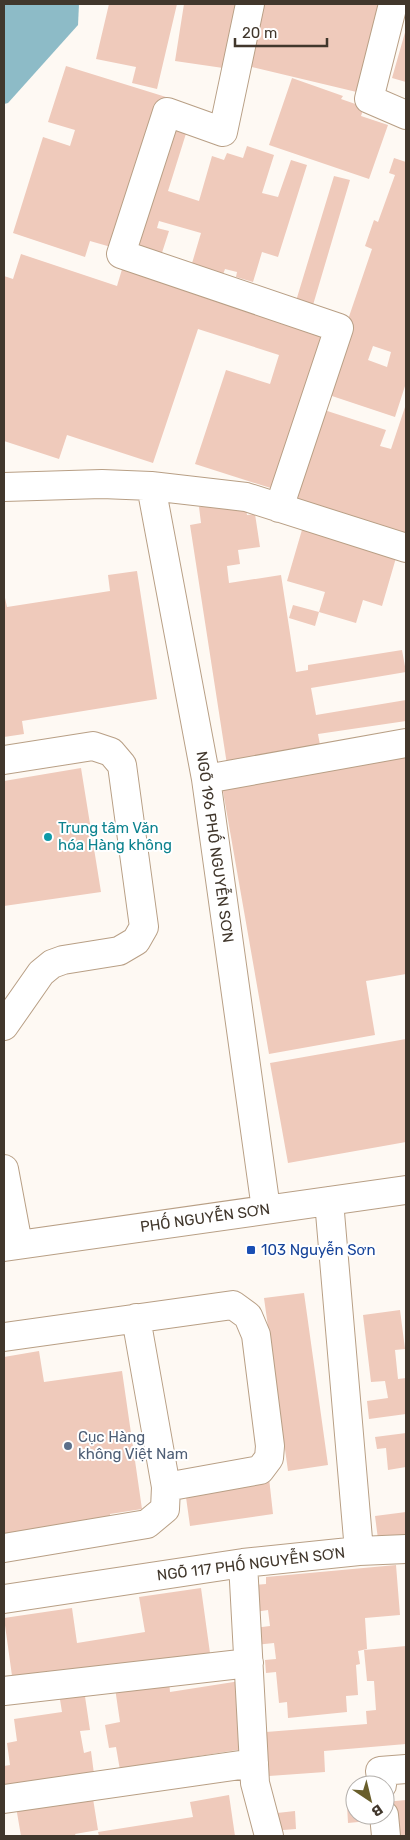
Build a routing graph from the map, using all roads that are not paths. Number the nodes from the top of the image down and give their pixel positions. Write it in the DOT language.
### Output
graph roads {
  1 [pos="250,4"];
  2 [pos="393,4"];
  3 [pos="406,115"];
  4 [pos="151,486"];
  5 [pos="4,487"];
  6 [pos="279,508"];
  7 [pos="406,548"];
  8 [pos="406,743"];
  9 [pos="4,760"];
  10 [pos="206,779"];
  11 [pos="4,1026"];
  12 [pos="4,1170"];
  13 [pos="406,1190"];
  14 [pos="329,1201"];
  15 [pos="266,1209"];
  16 [pos="11,1246"];
  17 [pos="136,1318"];
  18 [pos="4,1337"];
  19 [pos="166,1487"];
  20 [pos="4,1548"];
  21 [pos="406,1549"];
  22 [pos="359,1551"];
  23 [pos="243,1563"];
  24 [pos="4,1599"];
  25 [pos="249,1663"];
  26 [pos="4,1691"];
  27 [pos="254,1763"];
  28 [pos="4,1799"];
  29 [pos="269,1836"];
  1 -- 6 [label="street"];
  2 -- 3 [label="street"];
  4 -- 5 [label="street"];
  4 -- 6 [label="street"];
  4 -- 10 [label="street, NGÕ 196 PHỐ NGUYỄN SƠN"];
  6 -- 7 [label="street"];
  8 -- 10 [label="street"];
  9 -- 11 [label="street"];
  10 -- 15 [label="street, NGÕ 196 PHỐ NGUYỄN SƠN"];
  12 -- 16 [label="street"];
  13 -- 14 [label="street, PHỐ NGUYỄN SƠN"];
  14 -- 15 [label="street, PHỐ NGUYỄN SƠN"];
  14 -- 22 [label="street, NGÕ 117 PHỐ NGUYỄN SƠN"];
  15 -- 16 [label="street, PHỐ NGUYỄN SƠN"];
  17 -- 18 [label="street"];
  17 -- 19 [label="street"];
  17 -- 19 [label="street"];
  19 -- 20 [label="street"];
  21 -- 22 [label="street"];
  22 -- 23 [label="street, NGÕ 117 PHỐ NGUYỄN SƠN"];
  23 -- 24 [label="street, NGÕ 117 PHỐ NGUYỄN SƠN"];
  23 -- 25 [label="street"];
  25 -- 26 [label="street"];
  25 -- 27 [label="street"];
  27 -- 28 [label="street"];
  27 -- 29 [label="street"];
}
